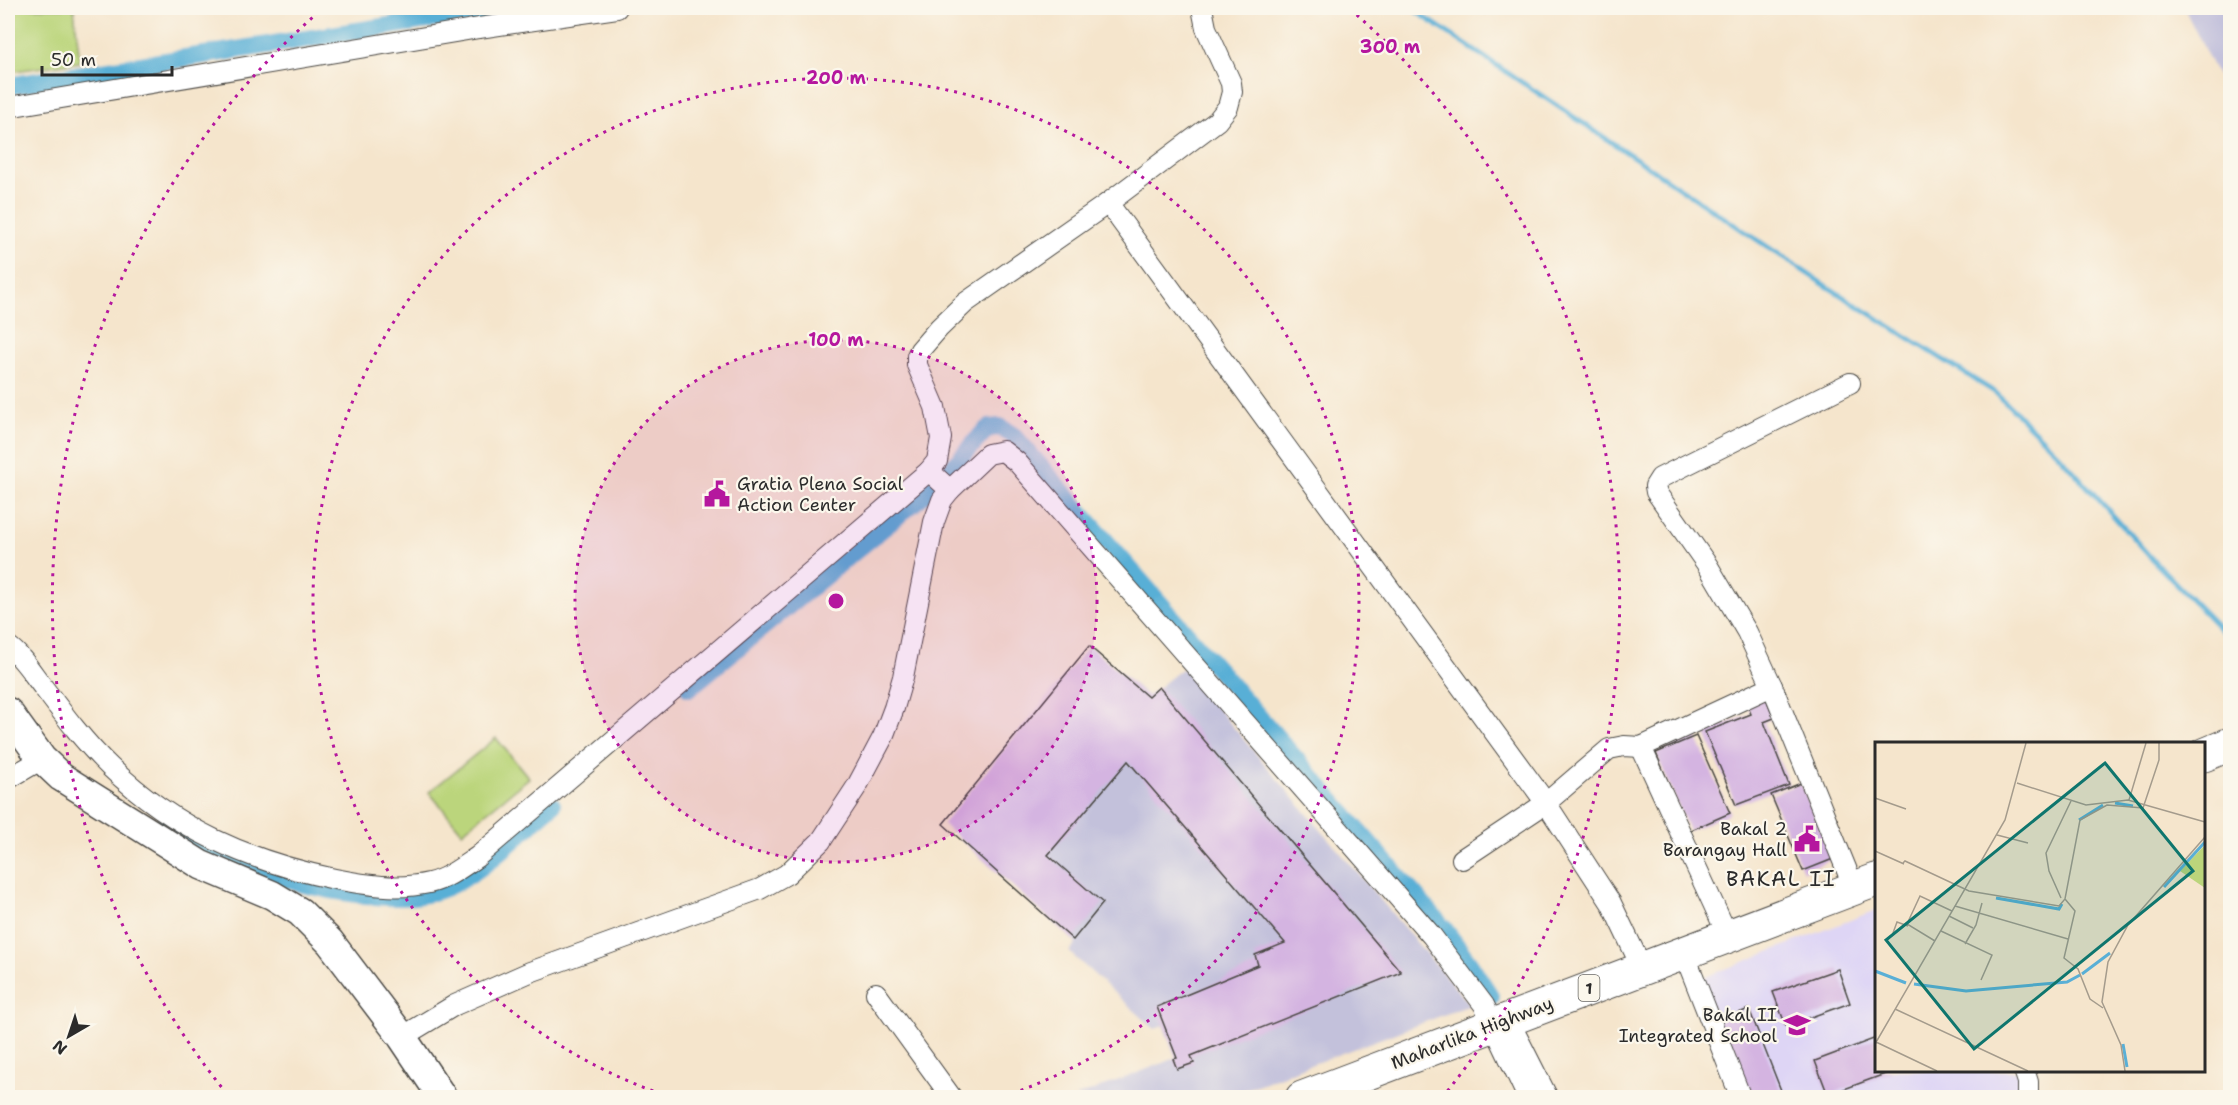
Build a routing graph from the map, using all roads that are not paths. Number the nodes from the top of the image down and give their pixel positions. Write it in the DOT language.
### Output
graph roads {
  1 [pos="617,8"];
  2 [pos="1202,8"];
  3 [pos="8,107"];
  4 [pos="1108,203"];
  5 [pos="1850,383"];
  6 [pos="929,471"];
  7 [pos="950,489"];
  8 [pos="8,646"];
  9 [pos="1772,686"];
  10 [pos="8,712"];
  11 [pos="2230,744"];
  12 [pos="1641,747"];
  13 [pos="2205,755"];
  14 [pos="42,759"];
  15 [pos="8,779"];
  16 [pos="1546,803"];
  17 [pos="1461,859"];
  18 [pos="1865,884"];
  19 [pos="1728,936"];
  20 [pos="1684,952"];
  21 [pos="1642,968"];
  22 [pos="876,993"];
  23 [pos="1501,1022"];
  24 [pos="402,1037"];
  25 [pos="443,1098"];
  26 [pos="952,1098"];
  27 [pos="1302,1098"];
  28 [pos="1528,1098"];
  29 [pos="1548,1098"];
  30 [pos="1741,1098"];
  1 -- 3 [label="street"];
  2 -- 4 [label="street"];
  4 -- 6 [label="street"];
  4 -- 16 [label="street"];
  5 -- 9 [label="street"];
  6 -- 7 [label="street"];
  6 -- 8 [label="street"];
  7 -- 23 [label="street"];
  7 -- 24 [label="street"];
  9 -- 12 [label="street"];
  9 -- 18 [label="street"];
  10 -- 14 [label="street"];
  11 -- 13 [label="highway"];
  12 -- 16 [label="street"];
  12 -- 19 [label="street"];
  14 -- 15 [label="street"];
  14 -- 24 [label="street"];
  16 -- 17 [label="street"];
  16 -- 21 [label="street"];
  18 -- 19 [label="highway, Maharlika Highway / 1"];
  19 -- 20 [label="highway, Maharlika Highway / 1"];
  20 -- 21 [label="highway, Maharlika Highway / 1"];
  20 -- 30 [label="street"];
  21 -- 23 [label="highway, Maharlika Highway / 1"];
  22 -- 26 [label="street"];
  23 -- 27 [label="highway, Maharlika Highway / 1"];
  23 -- 28 [label="street"];
  23 -- 29 [label="street"];
  24 -- 25 [label="street"];
}
